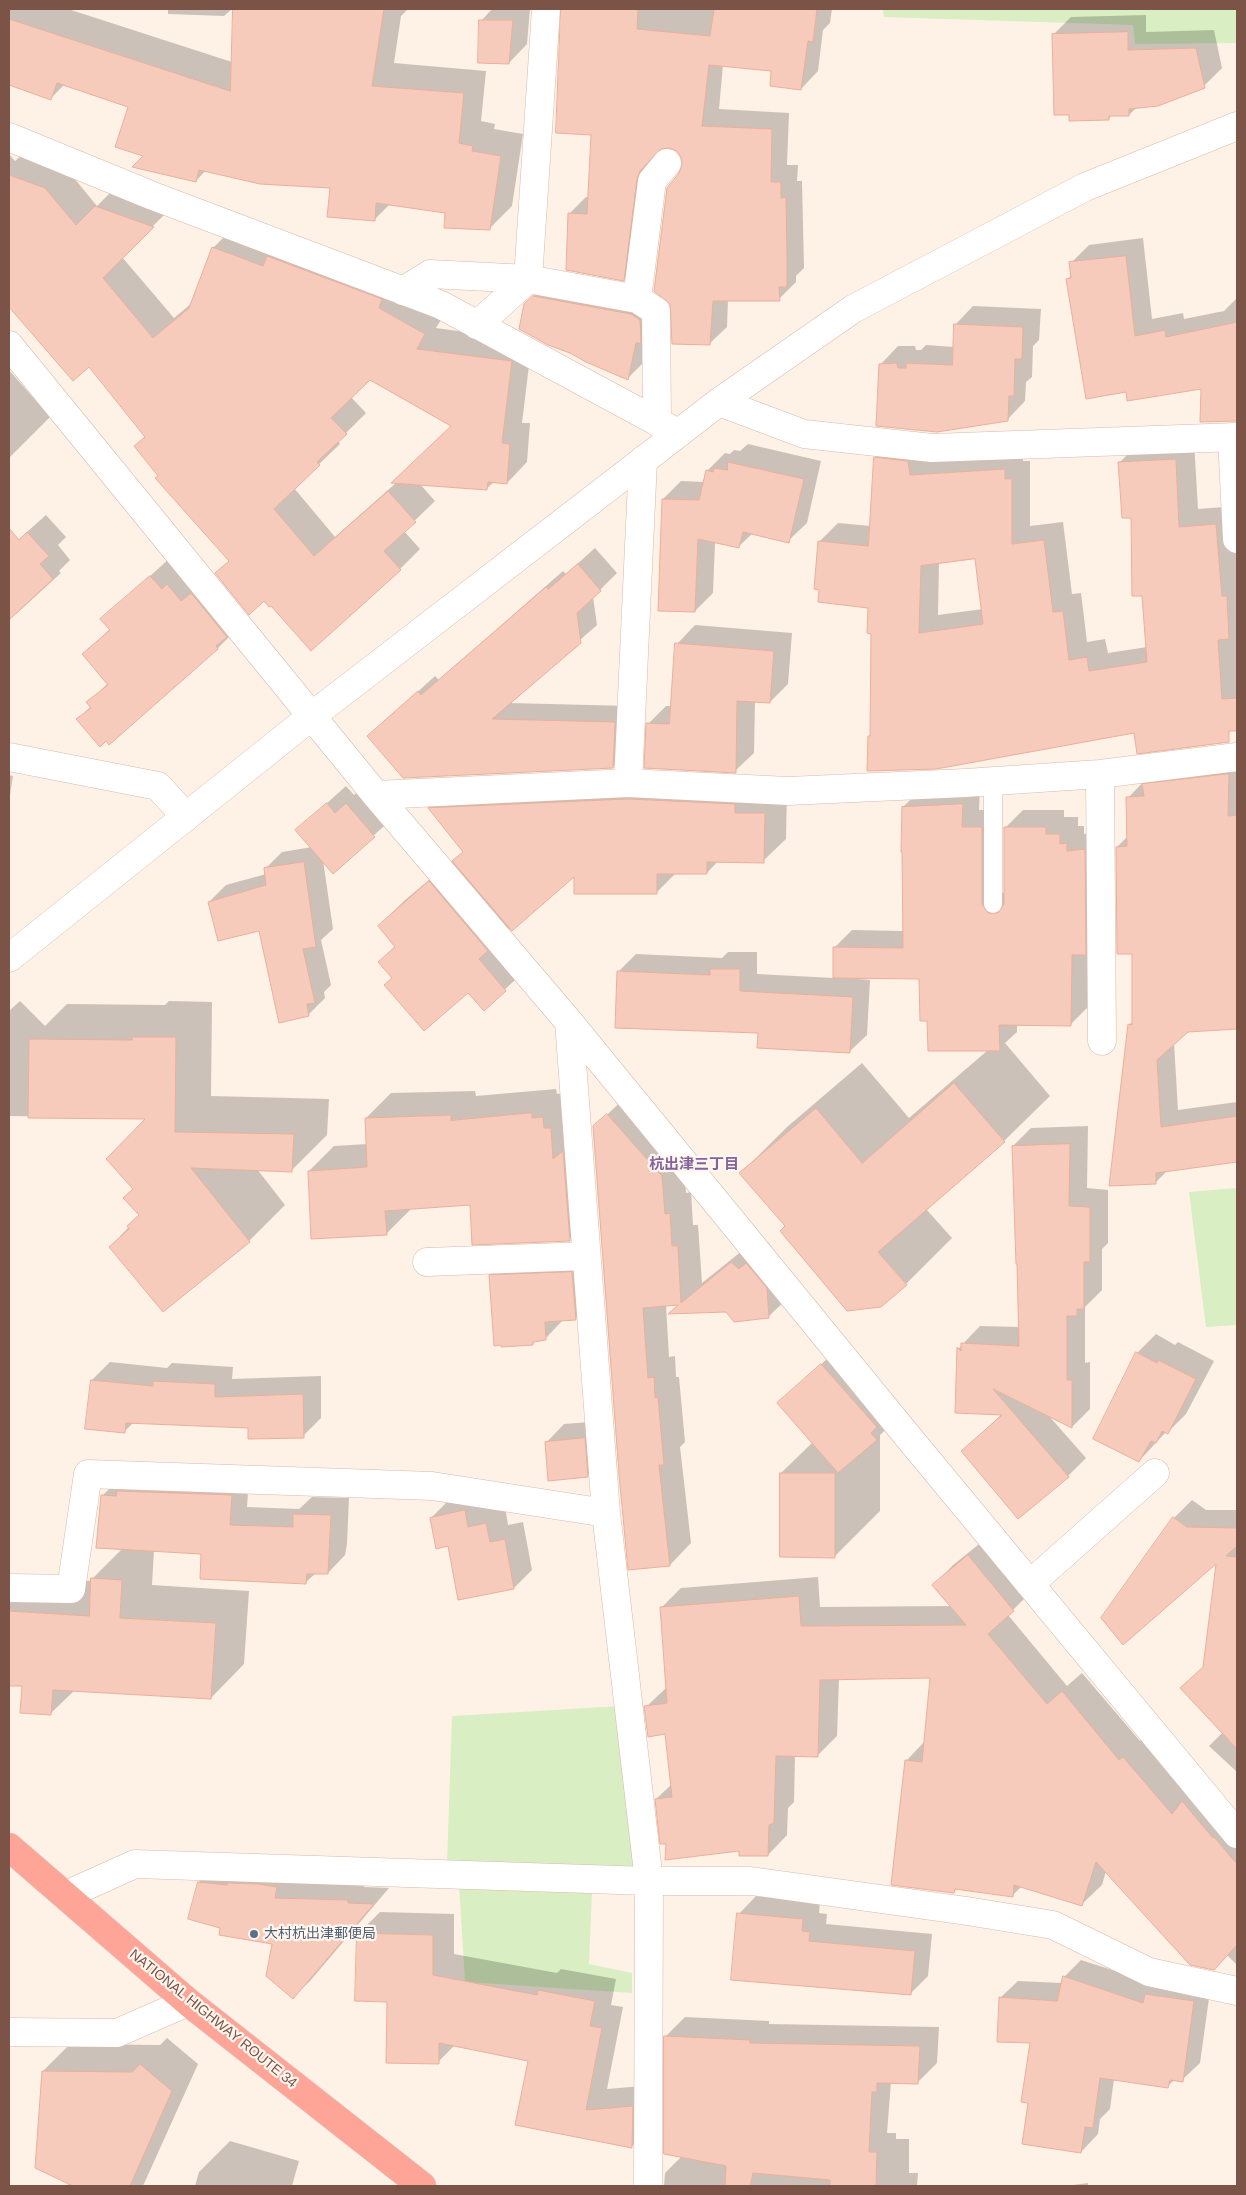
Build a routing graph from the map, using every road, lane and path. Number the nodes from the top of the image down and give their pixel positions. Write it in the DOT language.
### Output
graph roads {
  1 [pos="546,9"];
  2 [pos="1237,126"];
  3 [pos="9,137"];
  4 [pos="667,163"];
  5 [pos="528,279"];
  6 [pos="403,291"];
  7 [pos="637,299"];
  8 [pos="477,325"];
  9 [pos="9,344"];
  10 [pos="719,402"];
  11 [pos="667,428"];
  12 [pos="1235,437"];
  13 [pos="643,460"];
  14 [pos="1237,539"];
  15 [pos="313,715"];
  16 [pos="9,757"];
  17 [pos="1237,758"];
  18 [pos="1100,774"];
  19 [pos="993,782"];
  20 [pos="628,783"];
  21 [pos="376,794"];
  22 [pos="186,817"];
  23 [pos="993,904"];
  24 [pos="9,958"];
  25 [pos="569,1022"];
  26 [pos="1102,1041"];
  27 [pos="586,1256"];
  28 [pos="427,1262"];
  29 [pos="1155,1474"];
  30 [pos="606,1514"];
  31 [pos="1030,1584"];
  32 [pos="9,1588"];
  33 [pos="1237,1834"];
  34 [pos="9,1847"];
  35 [pos="648,1881"];
  36 [pos="66,1895"];
  37 [pos="1237,1991"];
  38 [pos="188,2002"];
  39 [pos="9,2032"];
  40 [pos="422,2186"];
  41 [pos="648,2186"];
  1 -- 5 [label="street"];
  2 -- 10 [label="street"];
  3 -- 6 [label="street"];
  4 -- 7 [label="street"];
  5 -- 6 [label="street"];
  5 -- 7 [label="street"];
  5 -- 8 [label="street"];
  6 -- 8 [label="street"];
  7 -- 11 [label="street"];
  8 -- 11 [label="street"];
  9 -- 15 [label="street"];
  10 -- 11 [label="street"];
  10 -- 12 [label="street"];
  11 -- 13 [label="street"];
  12 -- 14 [label="street"];
  13 -- 15 [label="street"];
  13 -- 20 [label="street"];
  15 -- 21 [label="street"];
  15 -- 22 [label="street"];
  16 -- 22 [label="street"];
  17 -- 18 [label="street"];
  18 -- 19 [label="street"];
  18 -- 26 [label="street"];
  19 -- 20 [label="street"];
  19 -- 23 [label="lane"];
  20 -- 21 [label="street"];
  21 -- 25 [label="street"];
  22 -- 24 [label="street"];
  25 -- 27 [label="street"];
  25 -- 31 [label="street"];
  27 -- 28 [label="street"];
  27 -- 30 [label="street"];
  29 -- 31 [label="street"];
  30 -- 32 [label="street"];
  30 -- 35 [label="street"];
  31 -- 33 [label="street"];
  34 -- 36 [label="highway, NATIONAL HIGHWAY ROUTE 34"];
  35 -- 36 [label="street"];
  35 -- 37 [label="street"];
  35 -- 41 [label="street"];
  36 -- 38 [label="highway, NATIONAL HIGHWAY ROUTE 34"];
  38 -- 39 [label="street"];
  38 -- 40 [label="highway, NATIONAL HIGHWAY ROUTE 34"];
}
